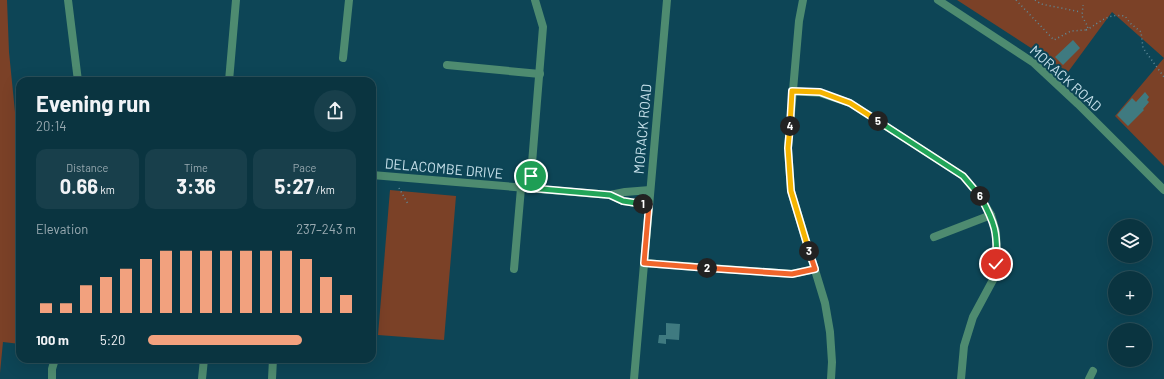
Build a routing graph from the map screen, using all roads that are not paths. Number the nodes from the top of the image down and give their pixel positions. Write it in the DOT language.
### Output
graph roads {
  1 [pos="68,0"];
  2 [pos="236,0"];
  3 [pos="349,0"];
  4 [pos="535,0"];
  5 [pos="667,0"];
  6 [pos="803,0"];
  7 [pos="938,0"];
  8 [pos="343,58"];
  9 [pos="447,65"];
  10 [pos="540,74"];
  11 [pos="78,77"];
  12 [pos="229,77"];
  13 [pos="792,91"];
  14 [pos="376,175"];
  15 [pos="521,188"];
  16 [pos="530,188"];
  17 [pos="650,190"];
  18 [pos="1164,190"];
  19 [pos="610,195"];
  20 [pos="649,205"];
  21 [pos="991,215"];
  22 [pos="934,237"];
  23 [pos="644,263"];
  24 [pos="514,269"];
  25 [pos="815,269"];
  26 [pos="54,363"];
  27 [pos="204,363"];
  28 [pos="273,363"];
  29 [pos="1093,371"];
  30 [pos="52,379"];
  31 [pos="202,379"];
  32 [pos="272,379"];
  33 [pos="634,379"];
  34 [pos="831,379"];
  35 [pos="961,379"];
  36 [pos="1089,379"];
  1 -- 11 [label="street"];
  2 -- 12 [label="street"];
  3 -- 8 [label="street"];
  4 -- 10 [label="street"];
  5 -- 17 [label="street, MORACK ROAD"];
  6 -- 13 [label="street"];
  7 -- 18 [label="street, MORACK ROAD"];
  9 -- 10 [label="street"];
  10 -- 16 [label="street"];
  13 -- 21 [label="street"];
  13 -- 25 [label="street"];
  14 -- 15 [label="street, DELACOMBE DRIVE"];
  15 -- 16 [label="street, DELACOMBE DRIVE"];
  15 -- 24 [label="street"];
  16 -- 19 [label="street, DELACOMBE DRIVE"];
  17 -- 19 [label="street, DELACOMBE DRIVE"];
  17 -- 20 [label="street, MORACK ROAD"];
  19 -- 20 [label="street, DELACOMBE DRIVE"];
  20 -- 23 [label="street, MORACK ROAD"];
  21 -- 22 [label="street"];
  21 -- 35 [label="street"];
  23 -- 25 [label="street"];
  23 -- 33 [label="street, MORACK ROAD"];
  25 -- 34 [label="street"];
  26 -- 30 [label="street"];
  27 -- 31 [label="street"];
  28 -- 32 [label="street"];
  29 -- 36 [label="street"];
}
